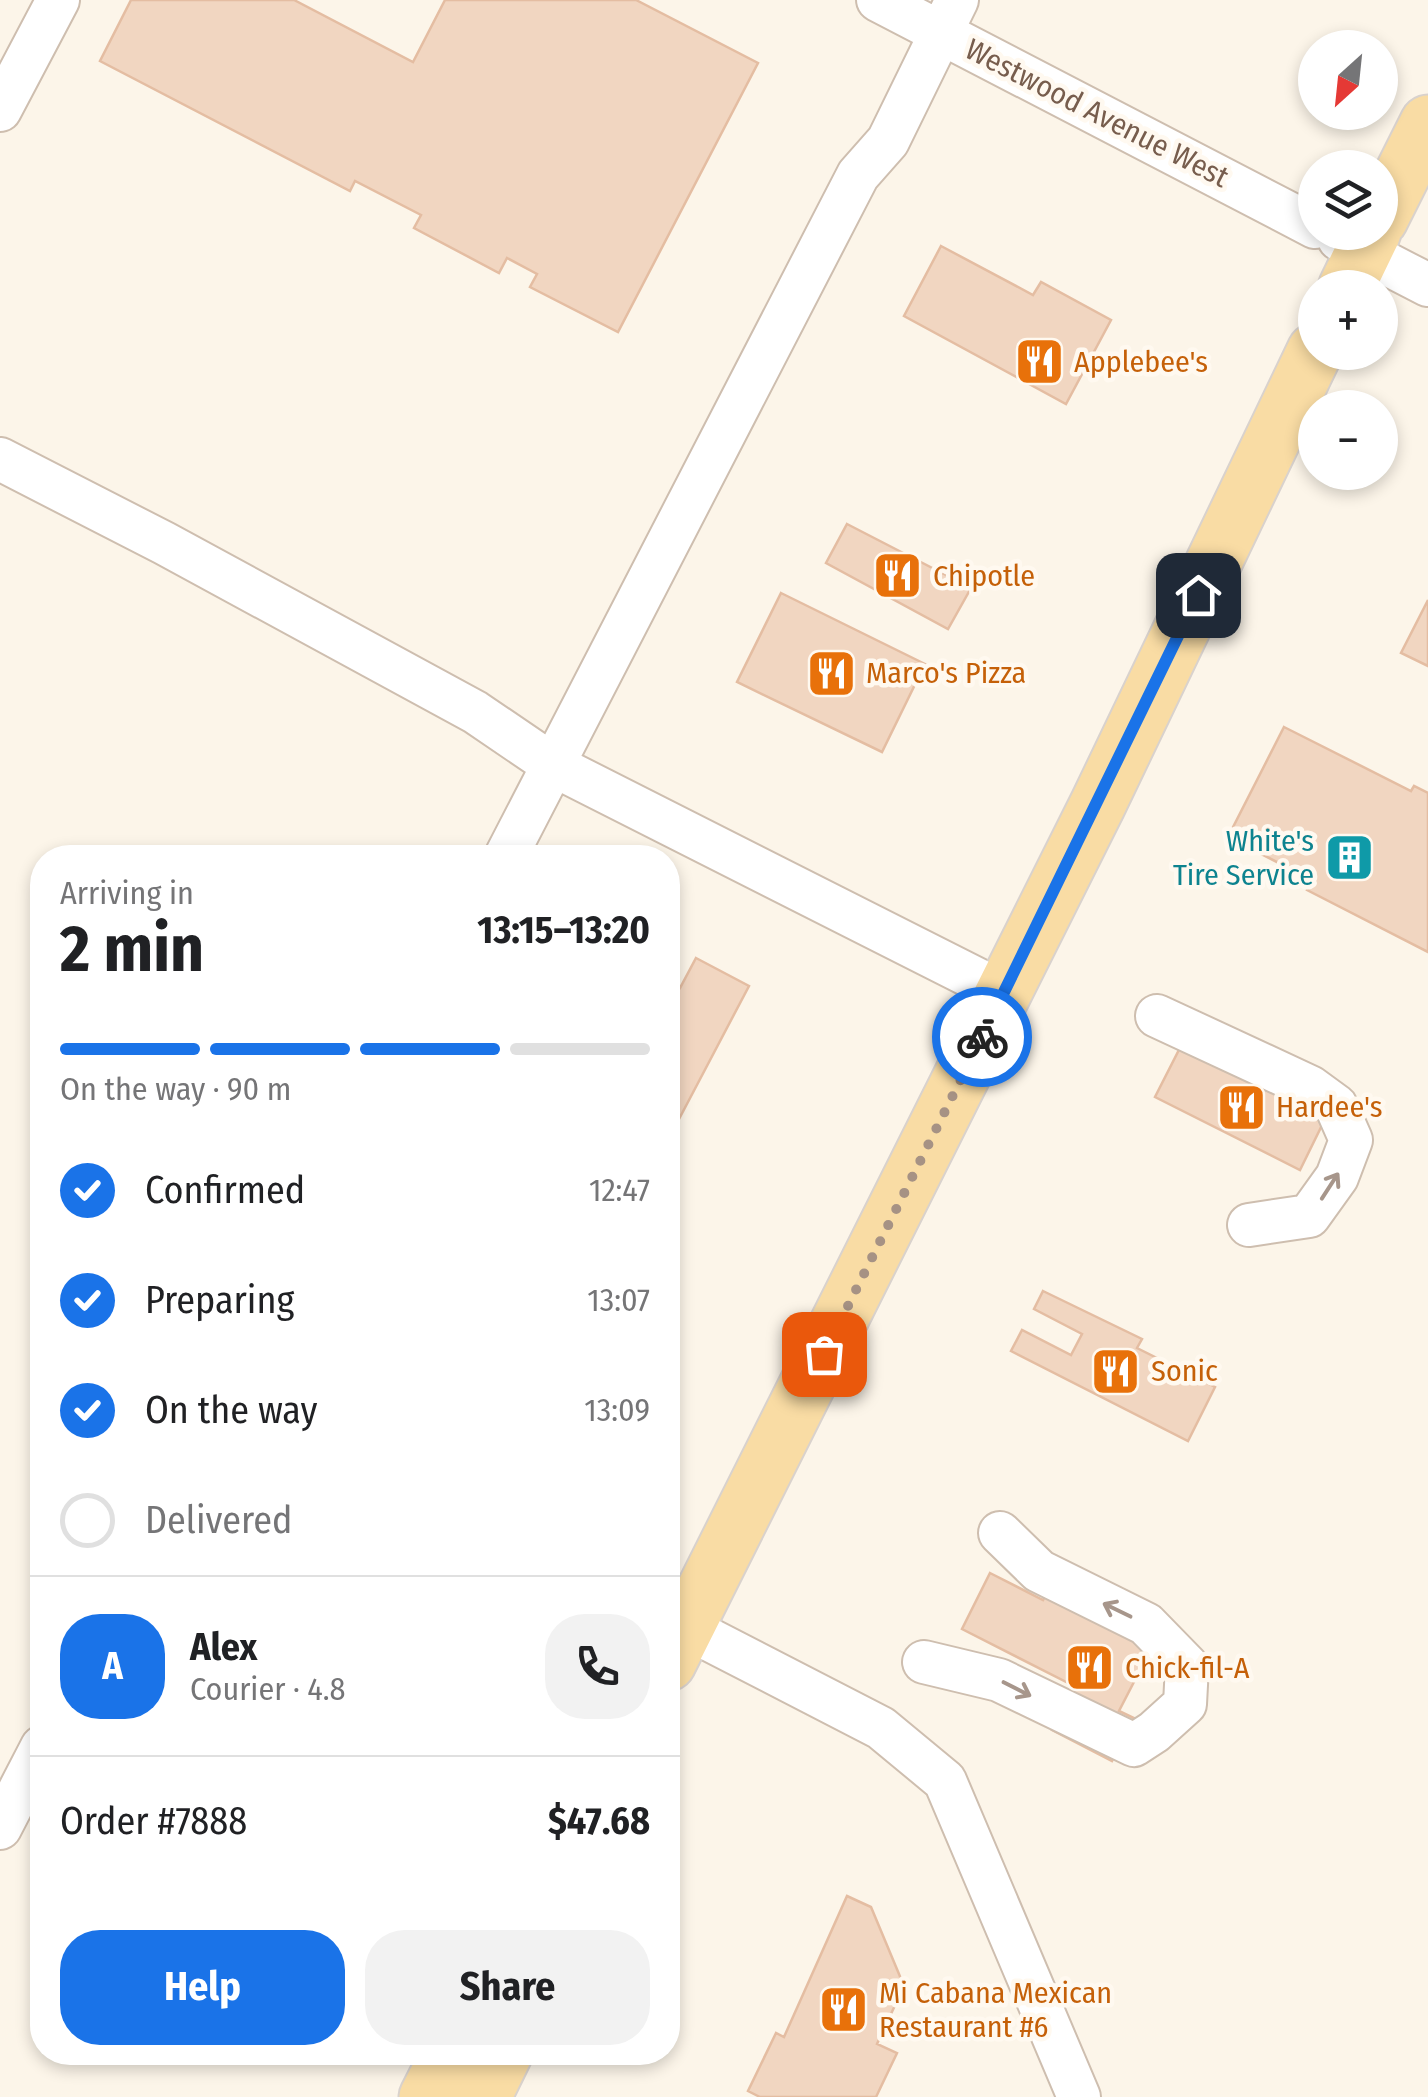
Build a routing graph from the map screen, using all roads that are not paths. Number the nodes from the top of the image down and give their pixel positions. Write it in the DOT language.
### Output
graph roads {
  1 [pos="58,0"];
  2 [pos="878,0"];
  3 [pos="949,16"];
  4 [pos="0,110"];
  5 [pos="1428,123"];
  6 [pos="1398,175"];
  7 [pos="1298,217"];
  8 [pos="1367,250"];
  9 [pos="1428,285"];
  10 [pos="1306,370"];
  11 [pos="0,460"];
  12 [pos="553,766"];
  13 [pos="512,845"];
  14 [pos="1004,993"];
  15 [pos="1157,1016"];
  16 [pos="1250,1225"];
  17 [pos="1000,1532"];
  18 [pos="680,1617"];
  19 [pos="680,1636"];
  20 [pos="924,1662"];
  21 [pos="30,1770"];
  22 [pos="0,1828"];
  23 [pos="443,2065"];
  24 [pos="499,2065"];
  25 [pos="427,2097"];
  26 [pos="483,2097"];
  27 [pos="1079,2097"];
  1 -- 4 [label="street"];
  2 -- 3 [label="street, Westwood Avenue West"];
  3 -- 7 [label="street, Westwood Avenue West"];
  3 -- 12 [label="street"];
  5 -- 6 [label="main road"];
  8 -- 9 [label="street"];
  10 -- 14 [label="main road"];
  11 -- 12 [label="street"];
  12 -- 13 [label="street"];
  12 -- 14 [label="street"];
  14 -- 18 [label="main road"];
  16 -- 15 [label="street, one-way"];
  20 -- 17 [label="street, one-way"];
  19 -- 27 [label="street"];
  21 -- 22 [label="street"];
  23 -- 25 [label="main road"];
  24 -- 26 [label="main road"];
}
